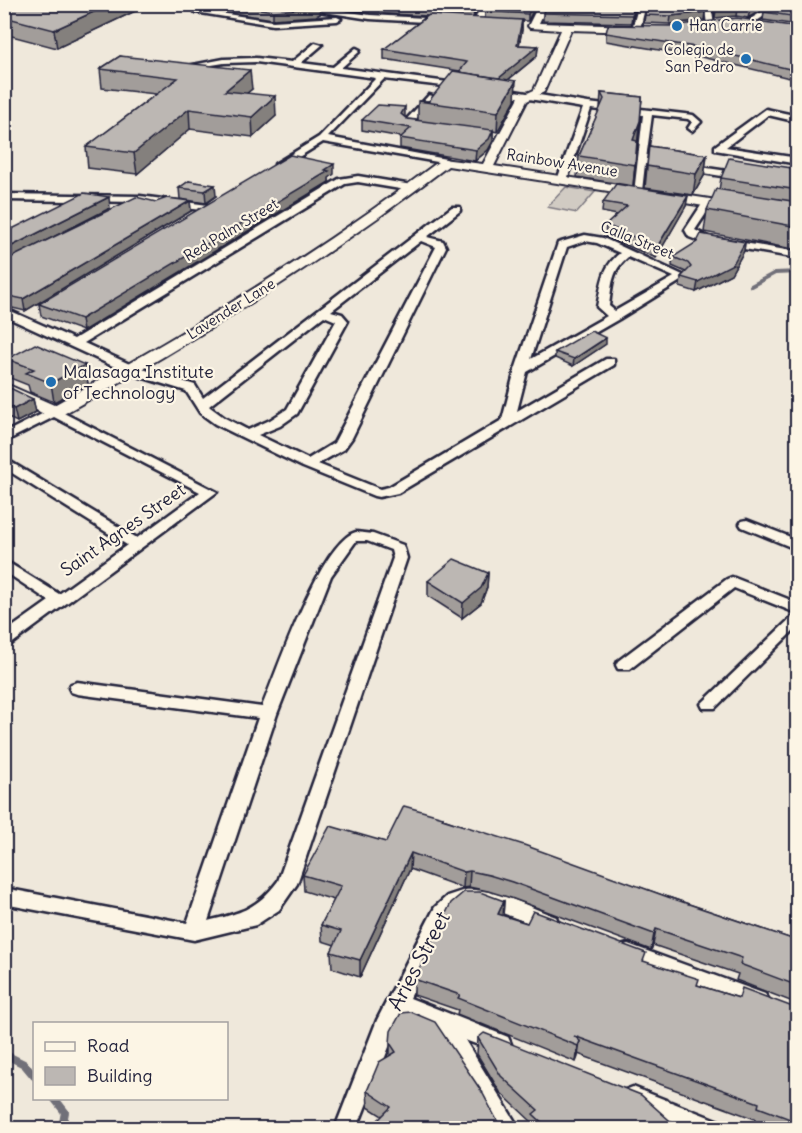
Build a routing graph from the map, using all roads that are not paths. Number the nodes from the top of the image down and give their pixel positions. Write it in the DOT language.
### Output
graph roads {
  1 [pos="215,4"];
  2 [pos="485,4"];
  3 [pos="544,4"];
  4 [pos="643,4"];
  5 [pos="707,4"];
  6 [pos="278,5"];
  7 [pos="798,11"];
  8 [pos="370,17"];
  9 [pos="747,21"];
  10 [pos="456,22"];
  11 [pos="467,22"];
  12 [pos="722,22"];
  13 [pos="478,23"];
  14 [pos="490,24"];
  15 [pos="763,24"];
  16 [pos="706,25"];
  17 [pos="567,27"];
  18 [pos="636,29"];
  19 [pos="647,29"];
  20 [pos="318,45"];
  21 [pos="356,50"];
  22 [pos="269,51"];
  23 [pos="258,60"];
  24 [pos="200,64"];
  25 [pos="294,65"];
  26 [pos="170,69"];
  27 [pos="335,70"];
  28 [pos="214,74"];
  29 [pos="383,75"];
  30 [pos="444,84"];
  31 [pos="465,87"];
  32 [pos="485,90"];
  33 [pos="527,96"];
  34 [pos="588,106"];
  35 [pos="648,112"];
  36 [pos="798,119"];
  37 [pos="428,127"];
  38 [pos="692,128"];
  39 [pos="322,139"];
  40 [pos="642,161"];
  41 [pos="446,162"];
  42 [pos="796,167"];
  43 [pos="487,168"];
  44 [pos="265,174"];
  45 [pos="755,178"];
  46 [pos="562,180"];
  47 [pos="412,188"];
  48 [pos="638,191"];
  49 [pos="4,197"];
  50 [pos="140,199"];
  51 [pos="708,203"];
  52 [pos="456,209"];
  53 [pos="119,210"];
  54 [pos="753,210"];
  55 [pos="198,214"];
  56 [pos="420,238"];
  57 [pos="627,253"];
  58 [pos="798,255"];
  59 [pos="4,311"];
  60 [pos="321,312"];
  61 [pos="615,317"];
  62 [pos="76,343"];
  63 [pos="610,363"];
  64 [pos="132,370"];
  65 [pos="521,370"];
  66 [pos="4,388"];
  67 [pos="202,405"];
  68 [pos="54,412"];
  69 [pos="508,422"];
  70 [pos="249,434"];
  71 [pos="4,438"];
  72 [pos="4,462"];
  73 [pos="308,464"];
  74 [pos="747,524"];
  75 [pos="138,545"];
  76 [pos="798,546"];
  77 [pos="4,564"];
  78 [pos="58,600"];
  79 [pos="797,607"];
  80 [pos="798,616"];
  81 [pos="4,641"];
  82 [pos="624,665"];
  83 [pos="77,688"];
  84 [pos="709,704"];
  85 [pos="268,714"];
  86 [pos="4,896"];
  87 [pos="568,930"];
  88 [pos="194,932"];
  89 [pos="612,946"];
  90 [pos="398,1003"];
  91 [pos="776,1007"];
  92 [pos="442,1021"];
  93 [pos="518,1051"];
  94 [pos="615,1090"];
  95 [pos="346,1128"];
  96 [pos="508,1128"];
  97 [pos="711,1128"];
  1 -- 8 [label="street"];
  2 -- 13 [label="street"];
  3 -- 17 [label="street"];
  4 -- 18 [label="street"];
  5 -- 16 [label="street"];
  6 -- 8 [label="street"];
  7 -- 9 [label="street"];
  8 -- 10 [label="street"];
  9 -- 15 [label="street"];
  11 -- 13 [label="street"];
  12 -- 16 [label="street"];
  13 -- 14 [label="street"];
  17 -- 18 [label="street"];
  17 -- 33 [label="street"];
  18 -- 19 [label="street"];
  20 -- 25 [label="street"];
  21 -- 27 [label="street"];
  22 -- 23 [label="street"];
  23 -- 24 [label="street"];
  23 -- 25 [label="street"];
  24 -- 26 [label="street"];
  24 -- 28 [label="street"];
  25 -- 27 [label="street"];
  27 -- 29 [label="street"];
  29 -- 30 [label="street"];
  29 -- 39 [label="street"];
  30 -- 31 [label="street"];
  30 -- 37 [label="street"];
  32 -- 33 [label="street"];
  33 -- 34 [label="street"];
  33 -- 43 [label="street"];
  34 -- 35 [label="street"];
  34 -- 46 [label="street"];
  35 -- 38 [label="street"];
  35 -- 40 [label="street"];
  36 -- 42 [label="street"];
  39 -- 41 [label="street, Rainbow Avenue"];
  39 -- 44 [label="street"];
  40 -- 45 [label="street"];
  40 -- 48 [label="street"];
  41 -- 43 [label="street, Rainbow Avenue"];
  41 -- 47 [label="street, Lavender Lane"];
  43 -- 46 [label="street, Rainbow Avenue"];
  46 -- 48 [label="street, Rainbow Avenue"];
  47 -- 62 [label="street, Red Palm Street"];
  47 -- 64 [label="street, Lavender Lane"];
  48 -- 51 [label="street, Rainbow Avenue"];
  49 -- 50 [label="street"];
  50 -- 53 [label="street"];
  50 -- 55 [label="street"];
  51 -- 54 [label="street, Rainbow Avenue"];
  51 -- 58 [label="street"];
  52 -- 56 [label="street"];
  56 -- 60 [label="street"];
  56 -- 73 [label="street"];
  57 -- 61 [label="street"];
  57 -- 61 [label="street, Calla Street"];
  57 -- 65 [label="street, Calla Street"];
  59 -- 62 [label="street"];
  60 -- 67 [label="street"];
  60 -- 70 [label="street"];
  61 -- 65 [label="street, Calla Street"];
  62 -- 64 [label="street"];
  63 -- 69 [label="street"];
  64 -- 67 [label="street"];
  64 -- 68 [label="street, Lavender Lane"];
  65 -- 69 [label="street, Calla Street"];
  66 -- 68 [label="street"];
  67 -- 70 [label="street"];
  68 -- 71 [label="street, Lavender Lane"];
  68 -- 75 [label="street, Saint Agnes Street"];
  69 -- 73 [label="street"];
  70 -- 73 [label="street"];
  72 -- 75 [label="street"];
  74 -- 76 [label="street"];
  75 -- 78 [label="street, Saint Agnes Street"];
  77 -- 78 [label="street"];
  78 -- 81 [label="street, Saint Agnes Street"];
  79 -- 80 [label="street"];
  79 -- 82 [label="street"];
  80 -- 84 [label="street"];
  83 -- 85 [label="street"];
  85 -- 88 [label="street"];
  85 -- 88 [label="street"];
  86 -- 88 [label="street"];
  87 -- 90 [label="street, Aries Street"];
  89 -- 91 [label="street"];
  90 -- 92 [label="street"];
  90 -- 95 [label="street, Aries Street"];
  92 -- 93 [label="street"];
  92 -- 96 [label="street"];
  94 -- 97 [label="street"];
}
